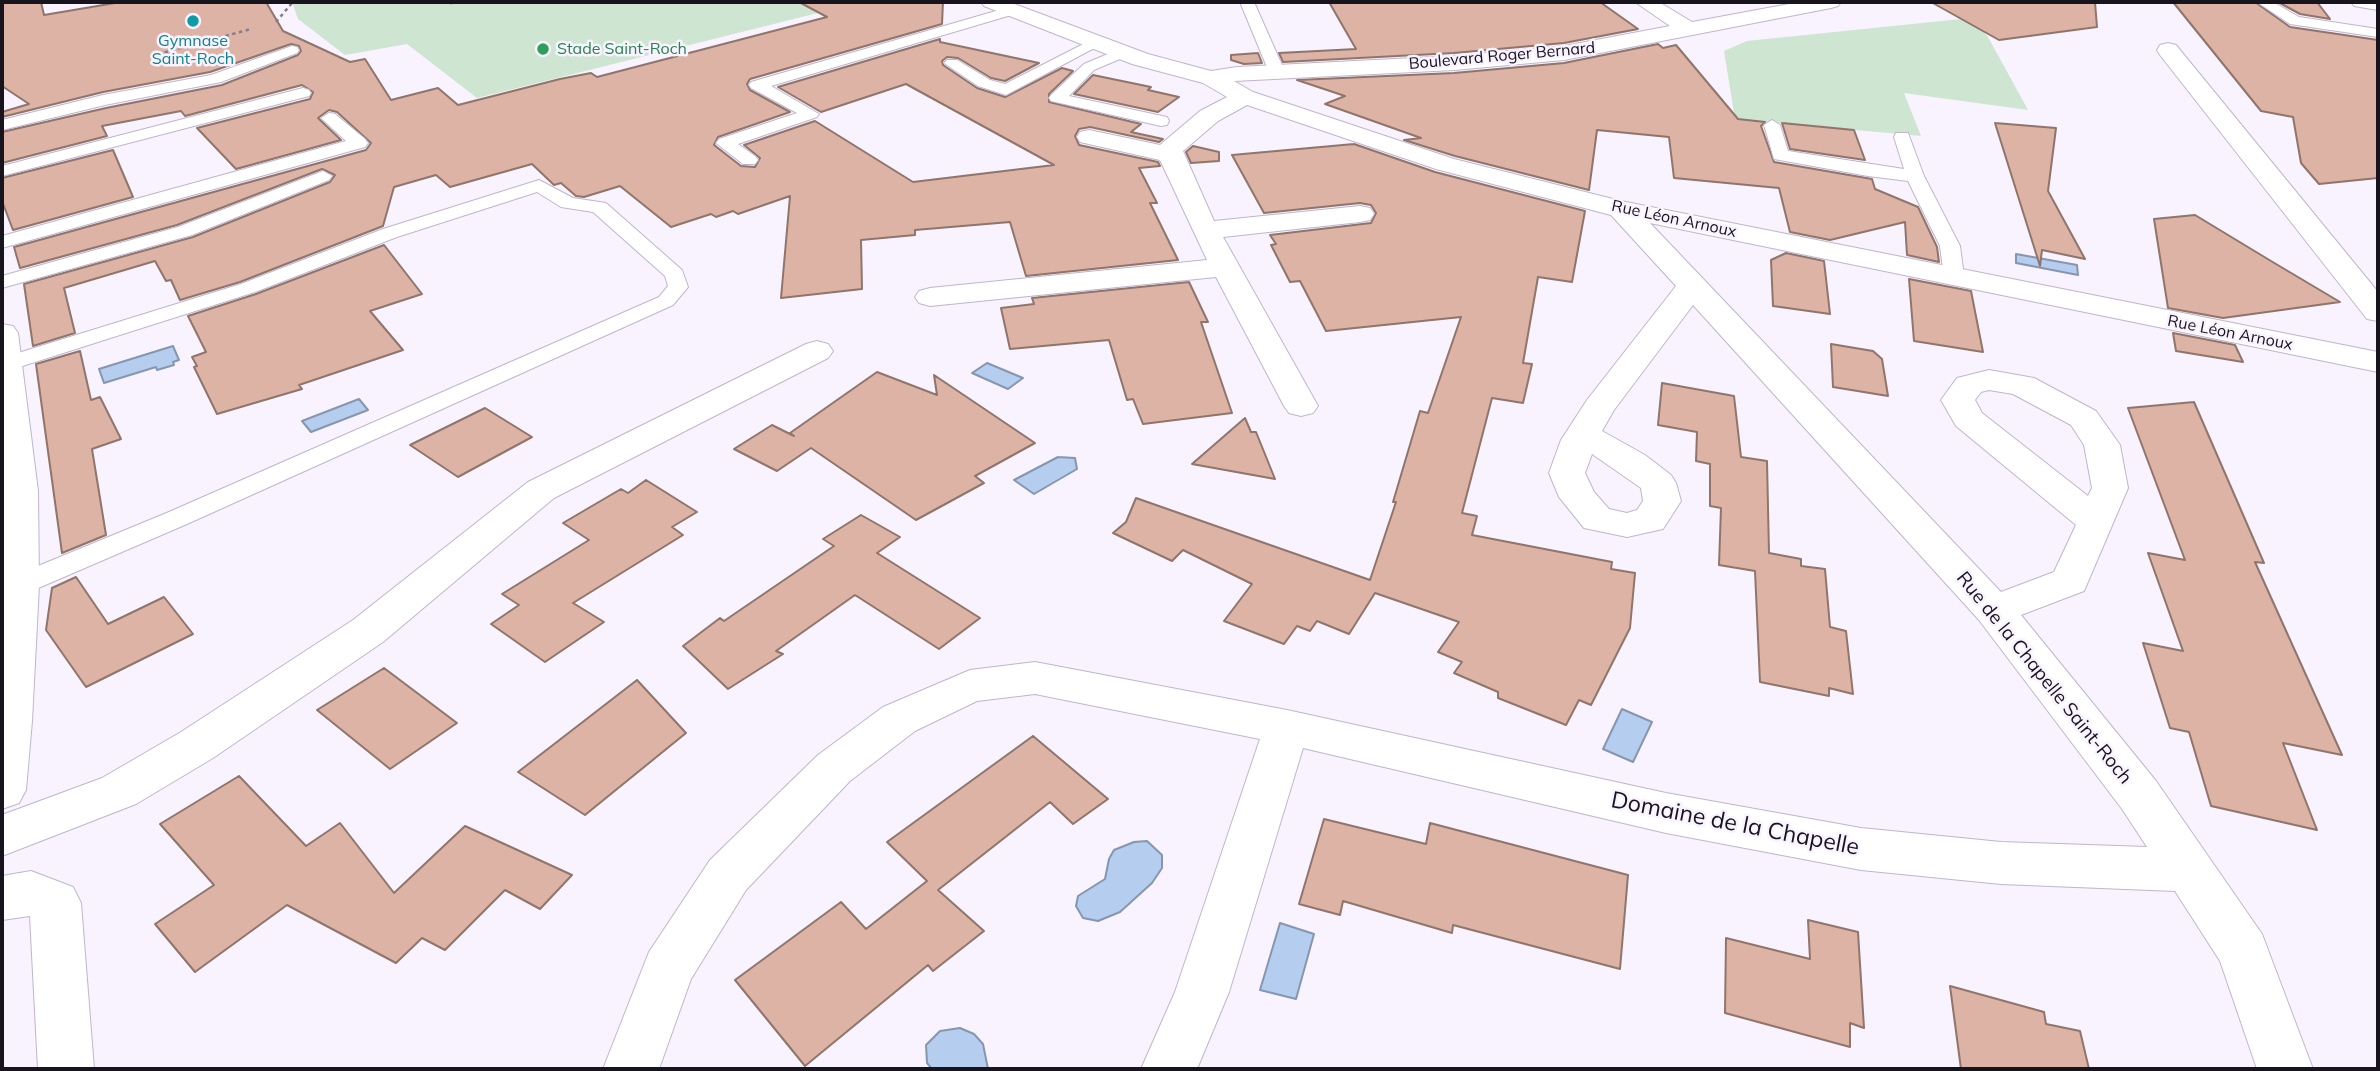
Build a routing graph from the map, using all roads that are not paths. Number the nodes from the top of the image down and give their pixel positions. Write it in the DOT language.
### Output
graph roads {
  1 [pos="991,2"];
  2 [pos="1247,2"];
  3 [pos="1645,2"];
  4 [pos="2264,2"];
  5 [pos="2361,2"];
  6 [pos="1816,3"];
  7 [pos="2378,4"];
  8 [pos="1013,10"];
  9 [pos="1690,30"];
  10 [pos="2378,33"];
  11 [pos="1095,42"];
  12 [pos="292,50"];
  13 [pos="2168,50"];
  14 [pos="1122,53"];
  15 [pos="953,63"];
  16 [pos="1277,72"];
  17 [pos="1212,78"];
  18 [pos="303,93"];
  19 [pos="1245,97"];
  20 [pos="329,118"];
  21 [pos="1161,121"];
  22 [pos="2,125"];
  23 [pos="1772,125"];
  24 [pos="1089,136"];
  25 [pos="1902,137"];
  26 [pos="1170,155"];
  27 [pos="749,160"];
  28 [pos="2,171"];
  29 [pos="324,176"];
  30 [pos="1915,176"];
  31 [pos="1621,209"];
  32 [pos="1360,214"];
  33 [pos="1205,230"];
  34 [pos="2,242"];
  35 [pos="1226,267"];
  36 [pos="1954,277"];
  37 [pos="2,282"];
  38 [pos="1692,286"];
  39 [pos="930,297"];
  40 [pos="2378,312"];
  41 [pos="4,349"];
  42 [pos="817,351"];
  43 [pos="2378,362"];
  44 [pos="1301,406"];
  45 [pos="1583,434"];
  46 [pos="11,493"];
  47 [pos="2096,522"];
  48 [pos="19,584"];
  49 [pos="1994,610"];
  50 [pos="6,722"];
  51 [pos="1287,727"];
  52 [pos="2,790"];
  53 [pos="2,836"];
  54 [pos="2189,870"];
  55 [pos="2,898"];
  56 [pos="66,1069"];
  57 [pos="631,1069"];
  58 [pos="1169,1069"];
  59 [pos="2285,1069"];
  1 -- 8 [label="street, Rue Léon Arnoux"];
  2 -- 16 [label="lane"];
  3 -- 9 [label="street"];
  4 -- 10 [label="lane"];
  5 -- 7 [label="street"];
  6 -- 9 [label="street, Boulevard Roger Bernard"];
  8 -- 11 [label="street, Rue Léon Arnoux"];
  8 -- 27 [label="lane"];
  9 -- 16 [label="street, Boulevard Roger Bernard"];
  11 -- 14 [label="street, Rue Léon Arnoux"];
  11 -- 15 [label="lane"];
  12 -- 22 [label="lane"];
  13 -- 40 [label="street"];
  14 -- 17 [label="street, Rue Léon Arnoux"];
  14 -- 21 [label="lane"];
  16 -- 17 [label="street, Boulevard Roger Bernard"];
  17 -- 19 [label="street, Rue Léon Arnoux"];
  18 -- 28 [label="lane"];
  19 -- 26 [label="street"];
  19 -- 31 [label="street, Rue Léon Arnoux"];
  20 -- 34 [label="lane"];
  23 -- 30 [label="lane"];
  24 -- 26 [label="street"];
  25 -- 30 [label="lane"];
  26 -- 33 [label="street"];
  29 -- 37 [label="lane"];
  30 -- 36 [label="lane"];
  31 -- 36 [label="street, Rue Léon Arnoux"];
  31 -- 38 [label="street, Rue de la Chapelle Saint-Roch"];
  32 -- 33 [label="street"];
  33 -- 35 [label="street"];
  35 -- 39 [label="street"];
  35 -- 44 [label="street"];
  36 -- 43 [label="street, Rue Léon Arnoux"];
  38 -- 45 [label="street"];
  38 -- 49 [label="street, Rue de la Chapelle Saint-Roch"];
  41 -- 46 [label="street"];
  41 -- 48 [label="lane"];
  42 -- 53 [label="street"];
  46 -- 48 [label="street"];
  47 -- 49 [label="street"];
  48 -- 50 [label="street"];
  49 -- 54 [label="street, Rue de la Chapelle Saint-Roch"];
  50 -- 52 [label="street"];
  51 -- 54 [label="street, Domaine de la Chapelle"];
  51 -- 57 [label="street, Domaine de la Chapelle"];
  51 -- 58 [label="street"];
  54 -- 59 [label="street, Rue de la Chapelle Saint-Roch"];
  55 -- 56 [label="street"];
}
